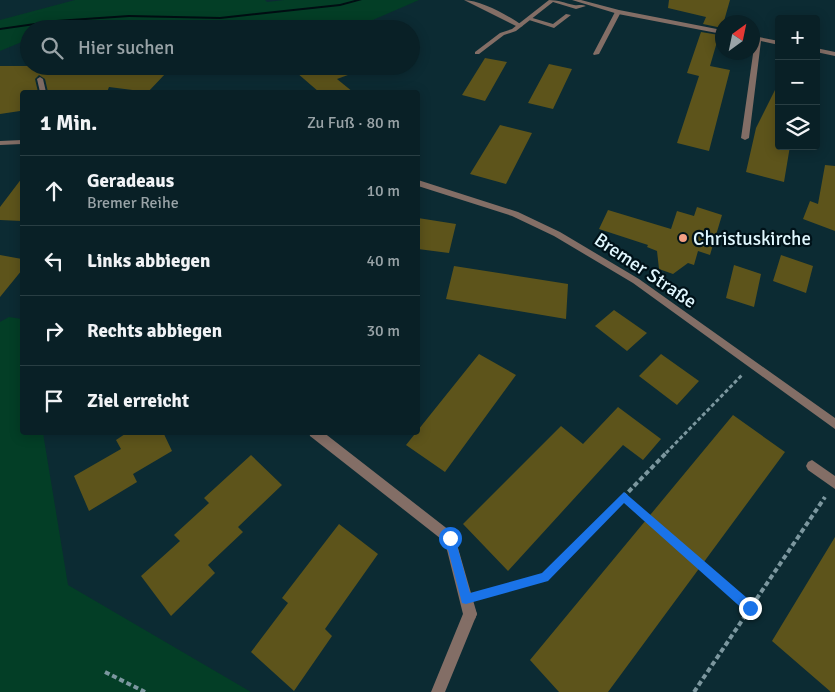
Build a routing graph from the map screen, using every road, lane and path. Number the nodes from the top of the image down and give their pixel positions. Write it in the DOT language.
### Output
graph roads {
  1 [pos="467,0"];
  2 [pos="575,0"];
  3 [pos="592,5"];
  4 [pos="618,12"];
  5 [pos="568,15"];
  6 [pos="529,19"];
  7 [pos="520,26"];
  8 [pos="715,31"];
  9 [pos="760,39"];
  10 [pos="775,42"];
  11 [pos="820,51"];
  12 [pos="477,53"];
  13 [pos="596,54"];
  14 [pos="835,54"];
  15 [pos="753,60"];
  16 [pos="40,79"];
  17 [pos="43,90"];
  18 [pos="745,138"];
  19 [pos="20,142"];
  20 [pos="0,144"];
  21 [pos="420,184"];
  22 [pos="750,379"];
  23 [pos="835,424"];
  24 [pos="318,435"];
  25 [pos="812,466"];
  26 [pos="835,483"];
  27 [pos="624,497"];
  28 [pos="466,599"];
  29 [pos="750,608"];
  30 [pos="105,672"];
  31 [pos="145,692"];
  32 [pos="438,692"];
  33 [pos="694,692"];
  1 -- 7 [label="street"];
  2 -- 3 [label="street"];
  3 -- 4 [label="street"];
  3 -- 6 [label="street"];
  4 -- 8 [label="street"];
  4 -- 13 [label="street"];
  5 -- 6 [label="street"];
  6 -- 7 [label="street"];
  7 -- 12 [label="street"];
  9 -- 10 [label="street"];
  11 -- 14 [label="street"];
  15 -- 18 [label="street"];
  16 -- 17 [label="street"];
  19 -- 20 [label="street"];
  21 -- 23 [label="street, Bremer Straße"];
  22 -- 27 [label="path"];
  24 -- 28 [label="street"];
  25 -- 26 [label="street"];
  26 -- 29 [label="path"];
  27 -- 28 [label="path"];
  27 -- 29 [label="path"];
  28 -- 32 [label="street"];
  29 -- 33 [label="path"];
  30 -- 31 [label="path"];
}
